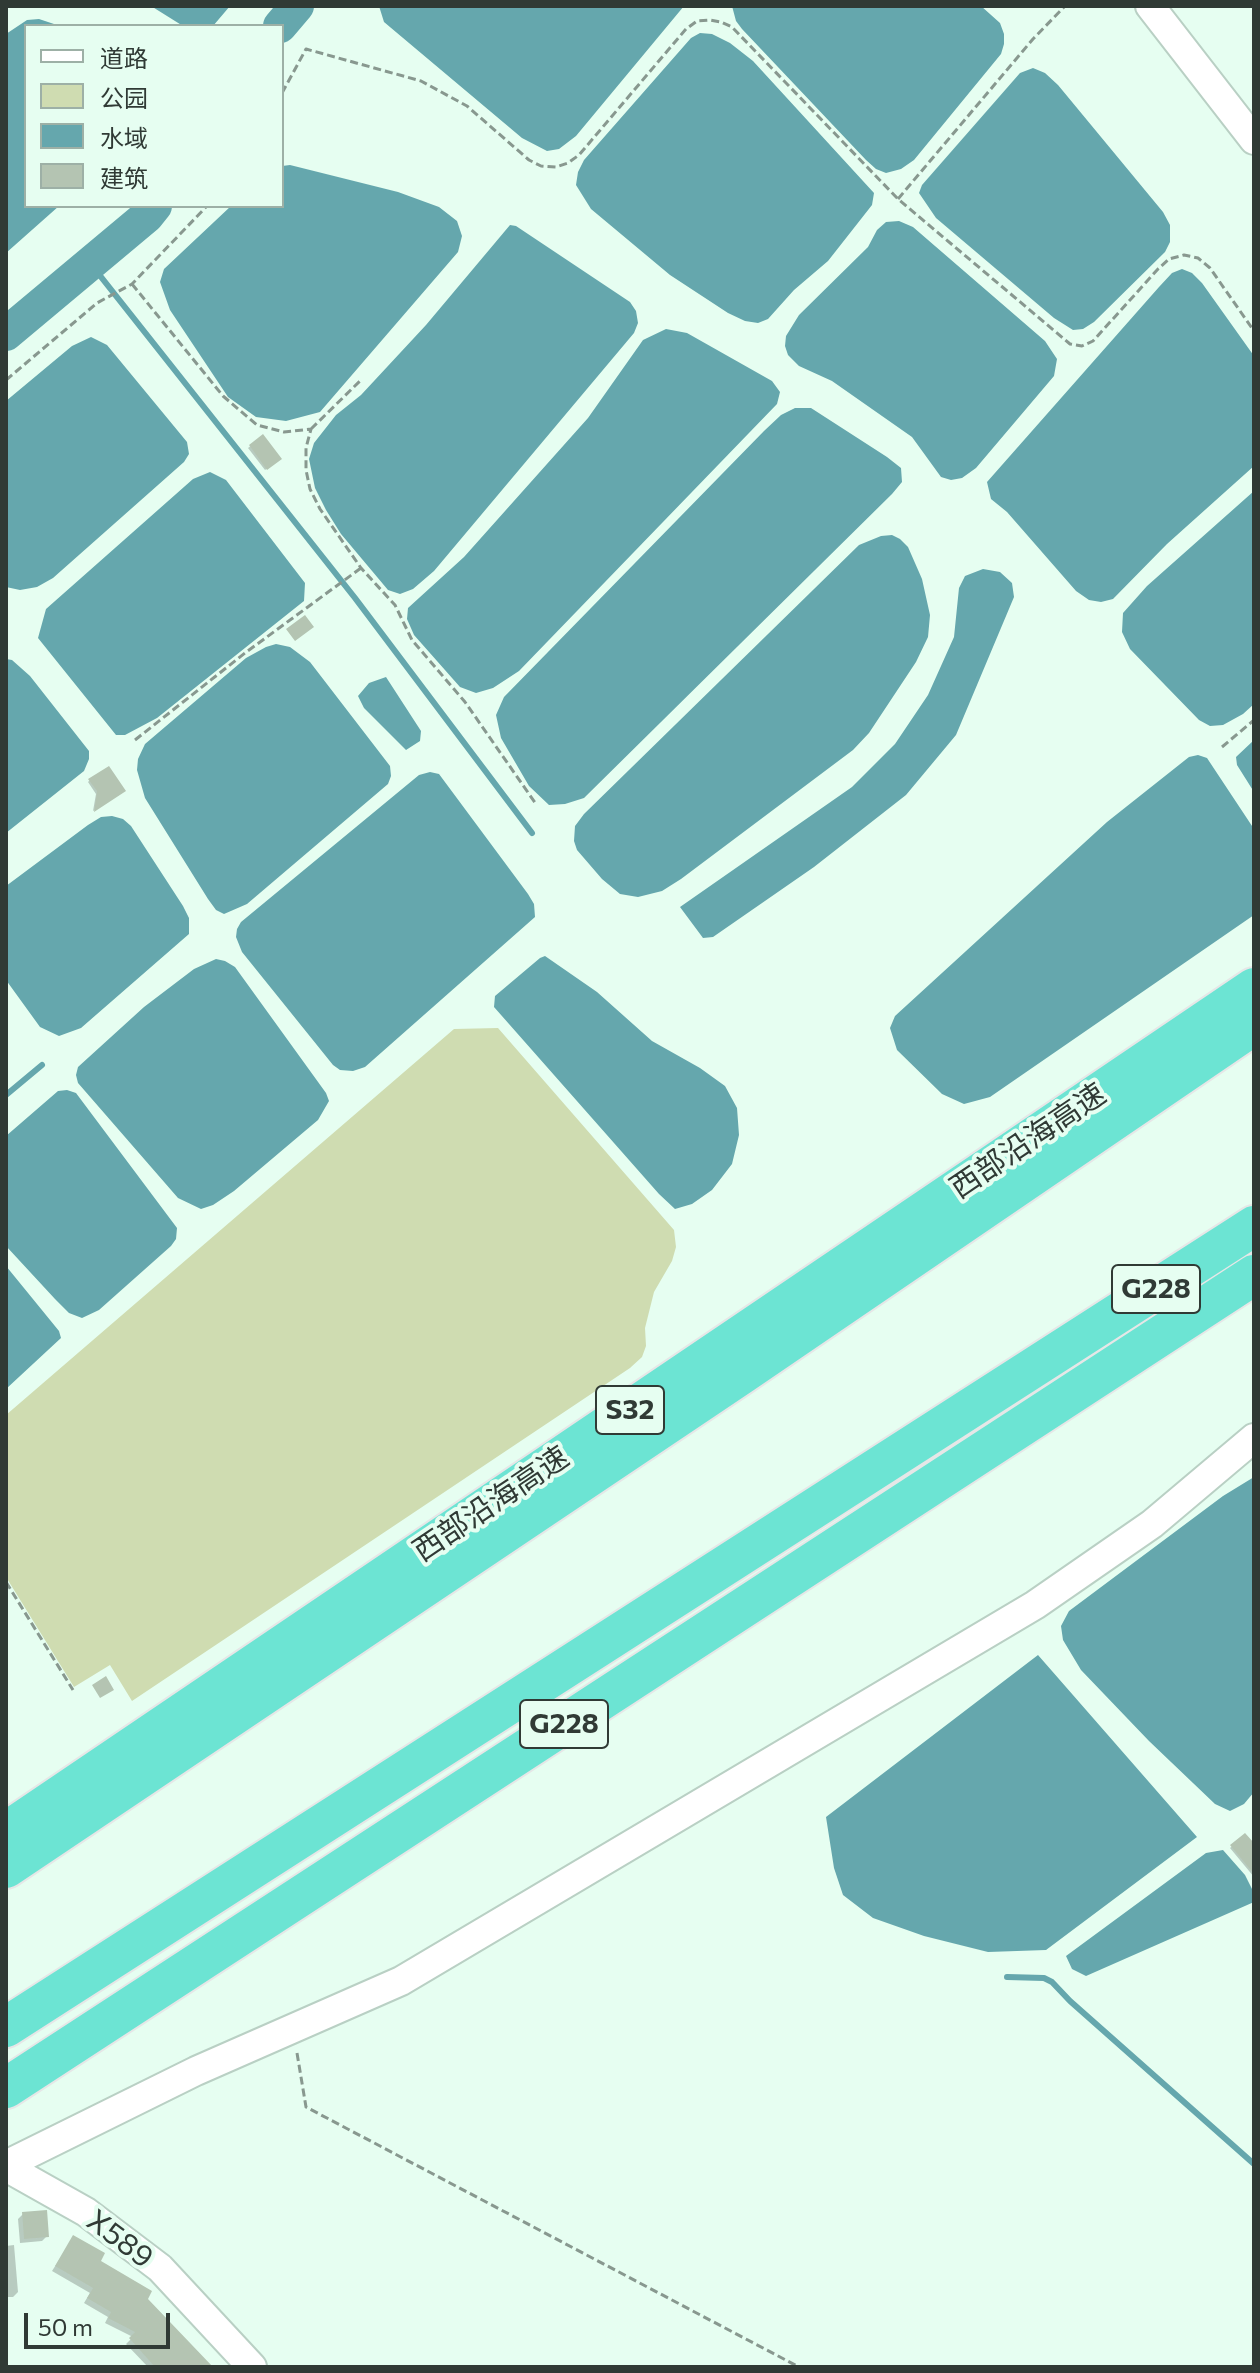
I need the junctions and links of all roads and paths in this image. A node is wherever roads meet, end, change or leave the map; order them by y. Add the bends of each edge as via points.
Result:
1 (1065, 6) edge
2 (1150, 6) edge
3 (284, 89) edge
4 (1254, 140) edge
5 (898, 199) junction
6 (205, 208) edge
7 (132, 284) junction
8 (1254, 331) edge
9 (362, 379) dead end
10 (6, 380) edge
11 (311, 429) junction
12 (361, 568) junction
13 (1254, 720) edge
14 (135, 740) dead end
15 (1222, 747) dead end
16 (536, 804) dead end
17 (1254, 987) edge
18 (1254, 1025) edge
19 (1254, 1226) edge
20 (1254, 1275) edge
21 (1254, 1438) edge
22 (6, 1582) edge
23 (73, 1690) dead end
24 (6, 1830) edge
25 (6, 1868) edge
26 (13, 2022) edge
27 (293, 2028) junction
28 (6, 2088) edge
29 (6, 2166) edge
30 (252, 2367) edge
31 (799, 2367) edge

1 - 5 path
2 - 4 street
3 - 5 path via 306,49 407,77 467,106 529,160 556,167 579,155 686,29 710,20 732,27
5 - 8 path via 1070,344 1093,341 1158,269 1184,255 1210,268
6 - 7 path
7 - 10 path via 97,303
7 - 11 path via 223,396 257,425 284,432
9 - 11 path
11 - 12 path via 306,448 310,489
12 - 14 path
12 - 16 path via 395,605 412,640 472,710
13 - 15 path
17 - 24 highway, 西部沿海高速 / S32
18 - 25 highway, 西部沿海高速 / S32
19 - 26 highway, G228
20 - 28 highway, G228
21 - 27 street via 1152,1524 1035,1605 401,1981
22 - 23 path
27 - 29 street
27 - 31 path via 306,2107
29 - 30 street, X589 / X589 via 86,2212 160,2268

